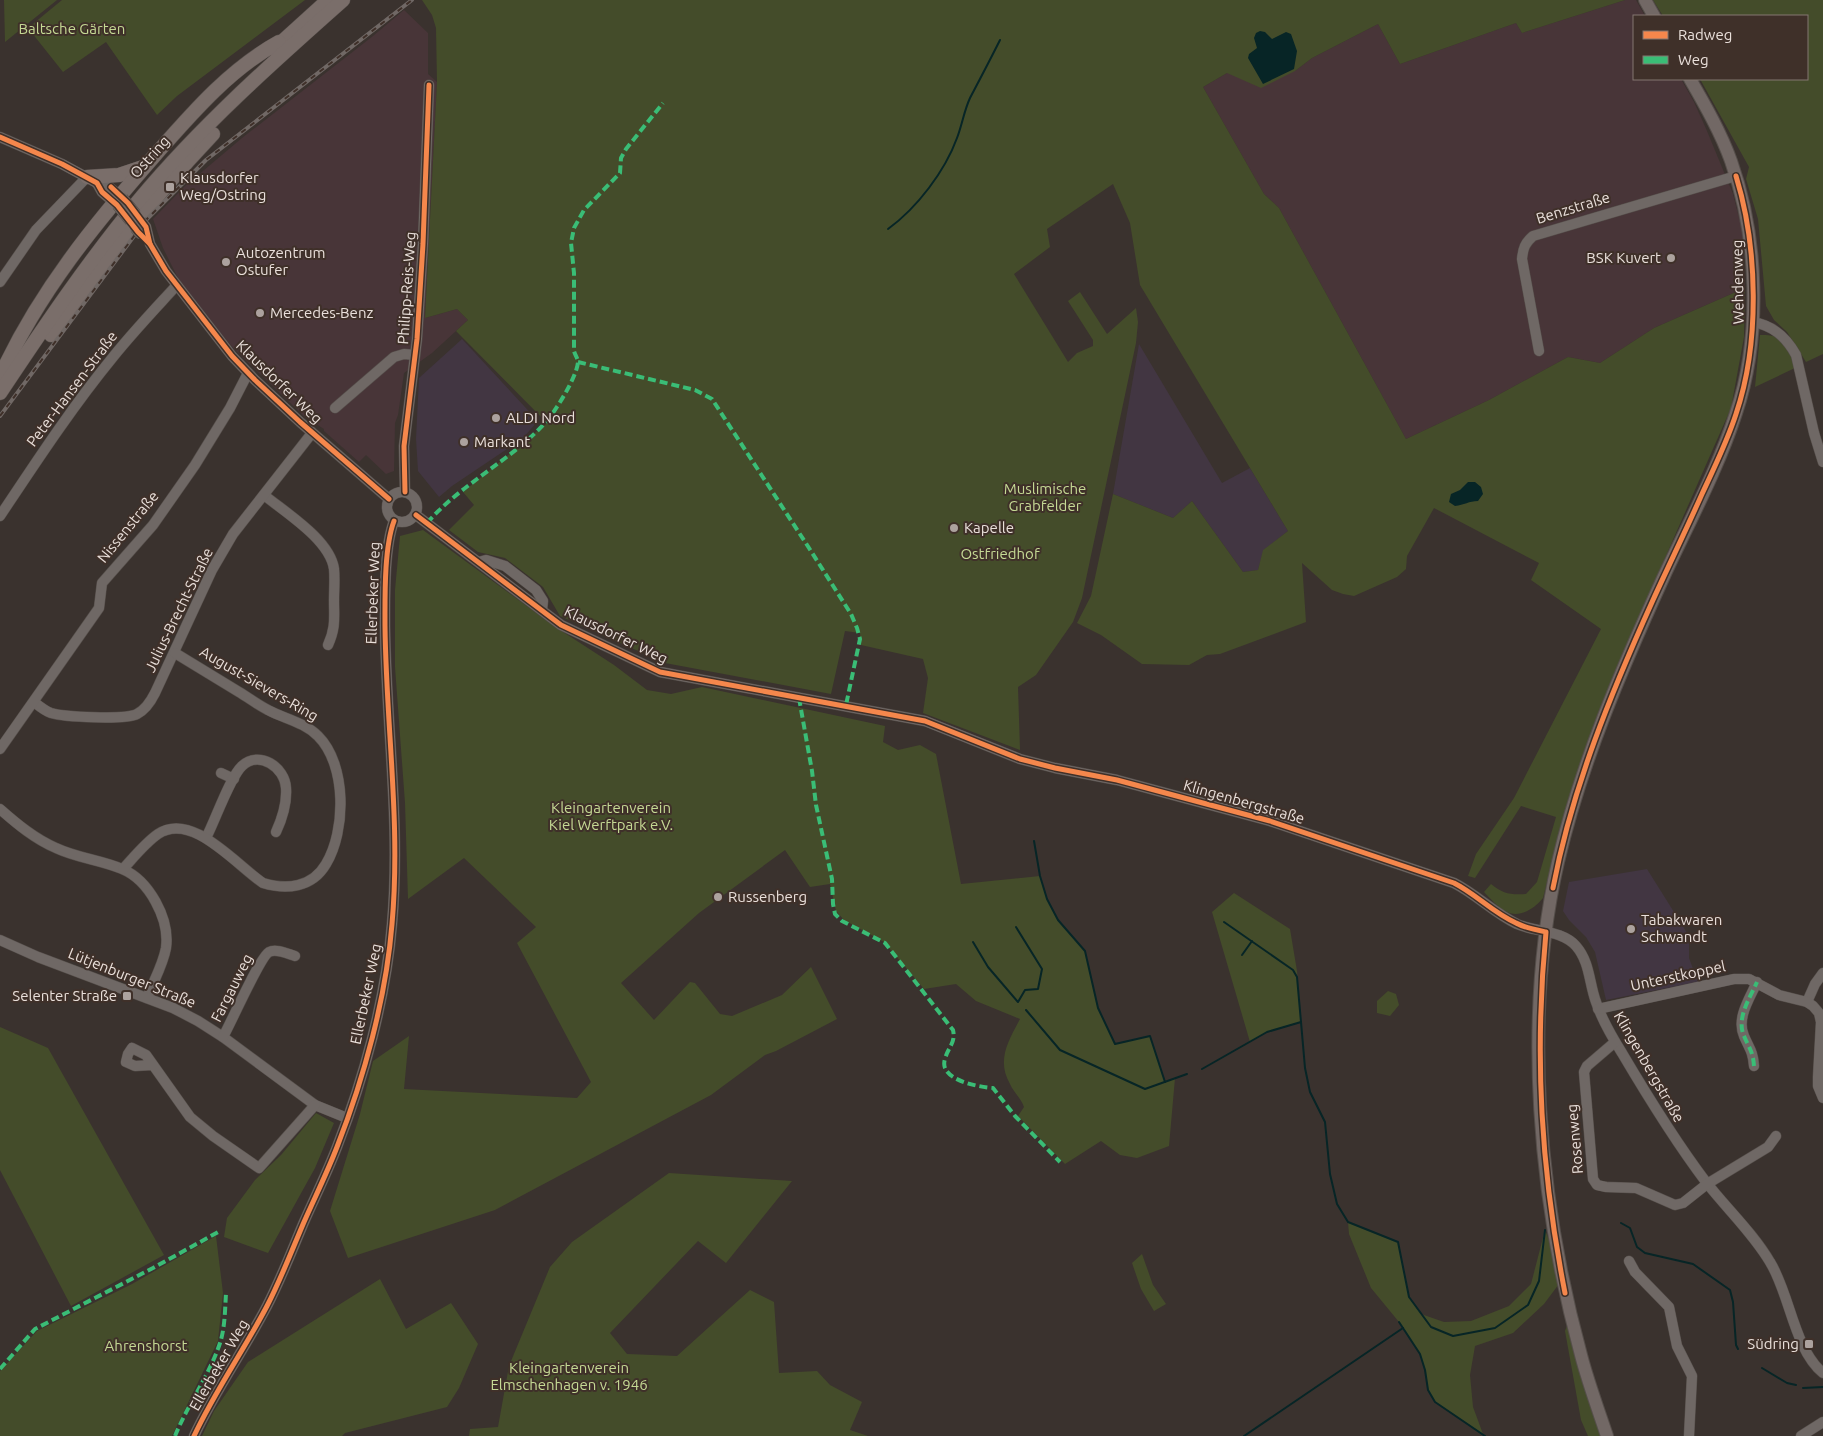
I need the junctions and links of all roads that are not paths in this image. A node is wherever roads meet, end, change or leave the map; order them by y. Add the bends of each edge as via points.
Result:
1 (328, 0) edge
2 (343, 0) edge
3 (1645, 0) edge
4 (1653, 15) edge
5 (285, 45) junction
6 (1691, 80) edge
7 (429, 85) dead end
8 (0, 137) edge
9 (146, 165) junction
10 (1736, 176) junction
11 (92, 180) junction
12 (118, 200) junction
13 (137, 223) junction
14 (0, 282) edge
15 (176, 286) junction
16 (1752, 322) junction
17 (1539, 351) dead end
18 (415, 356) junction
19 (248, 373) junction
20 (4, 376) edge
21 (0, 393) edge
22 (335, 408) dead end
23 (312, 433) junction
24 (1823, 462) edge
25 (406, 492) junction
26 (264, 495) junction
27 (389, 499) junction
28 (416, 515) junction
29 (0, 516) edge
30 (394, 521) junction
31 (328, 645) dead end
32 (175, 653) junction
33 (34, 702) junction
34 (925, 721) joint
35 (0, 749) edge
36 (221, 773) dead end
37 (234, 779) junction
38 (0, 809) edge
39 (276, 832) dead end
40 (206, 838) junction
41 (123, 869) junction
42 (1546, 932) junction
43 (0, 940) edge
44 (295, 956) dead end
45 (1823, 973) edge
46 (1757, 982) junction
47 (147, 998) junction
48 (1807, 1002) junction
49 (1598, 1009) junction
50 (223, 1037) junction
51 (1616, 1042) junction
52 (152, 1066) dead end
53 (1754, 1066) dead end
54 (1823, 1098) edge
55 (315, 1105) junction
56 (347, 1118) junction
57 (1776, 1136) dead end
58 (1707, 1184) junction
59 (1629, 1261) dead end
60 (1823, 1373) edge
61 (1823, 1422) edge
62 (194, 1436) edge
63 (1606, 1436) edge
64 (1689, 1436) edge
65 (1801, 1436) edge

1 - 5 highway, Ostring
2 - 5 highway, Ostring
3 - 4 main road
5 - 9 highway via 261,52 232,75
5 - 13 highway via 273,69 167,183
5 - 20 highway, Ostring via 140,199
6 - 10 main road, Wehdenweg via 1709,112
7 - 18 street, Philipp-Reis-Weg
8 - 11 street, Klausdorfer Weg
9 - 11 highway via 129,173
9 - 12 highway
10 - 16 main road, Wehdenweg via 1750,244 1754,296
10 - 17 street, Benzstraße via 1533,236 1526,242 1522,259
11 - 12 street, Klausdorfer Weg via 108,186
11 - 14 street via 36,230
12 - 13 street, Klausdorfer Weg, bridge
12 - 20 highway via 40,302 14,346
13 - 15 street, Klausdorfer Weg
13 - 20 highway via 30,361
15 - 19 street, Klausdorfer Weg
15 - 29 street, Peter-Hansen-Straße via 113,356 42,452
16 - 24 street via 1776,330 1790,344 1796,356
16 - 42 main road, Wehdenweg via 1743,389 1736,414 1652,603 1583,773 1557,865
18 - 22 street, Philipp-Reis-Weg via 404,354 394,358
18 - 25 street, Philipp-Reis-Weg via 404,446
19 - 23 street, Klausdorfer Weg
19 - 33 street, Nissenstraße via 195,465 153,525 102,583 99,608
20 - 21 highway, Ostring
23 - 26 street, Julius-Brecht-Straße
23 - 27 street, Klausdorfer Weg
25 - 27 street via 396,493
25 - 28 street via 416,500
26 - 31 street via 313,535 329,554 334,568 335,621
26 - 32 street, Julius-Brecht-Straße via 233,534 212,570
27 - 30 street via 388,511
28 - 30 street via 406,522
28 - 34 street, Klausdorfer Weg via 561,625 660,672
30 - 56 street, Ellerbeker Weg via 385,590 385,667 396,836 392,927 375,1021
32 - 33 street, Julius-Brecht-Straße via 151,701 133,716 57,714
32 - 40 street, August-Sievers-Ring via 267,710 309,728 327,747 339,778 340,821 335,848 323,870 307,882 286,887 262,883
33 - 35 street, Nissenstraße
34 - 42 street, Klingenbergstraße via 1020,759 1117,780 1270,821 1454,883 1515,923
36 - 37 street
37 - 39 street via 248,761 264,760 275,765 285,778 286,788 282,818
37 - 40 street
38 - 41 street via 54,848
40 - 41 street, August-Sievers-Ring via 186,828 168,829 136,854
41 - 47 street via 143,884 156,902 164,922 166,947
42 - 49 street, Klingenbergstraße via 1575,944 1582,953
42 - 63 main road, Wehdenweg via 1540,1012 1540,1090 1550,1205 1565,1292
43 - 47 street, Lütjenburger Straße
44 - 50 street, Fargauweg via 275,950 267,954
45 - 48 street
46 - 48 street, Unterstkoppel via 1779,995
46 - 49 street, Unterstkoppel via 1734,979
46 - 53 street via 1742,1022 1743,1034 1754,1055
47 - 50 street, Lütjenburger Straße via 198,1021
48 - 54 street via 1819,1013 1821,1022 1818,1086
49 - 51 street, Klingenbergstraße
50 - 55 street, Lütjenburger Straße
51 - 58 street, Klingenbergstraße via 1673,1138
51 - 58 street, Rosenweg via 1592,1060 1584,1072 1594,1182 1601,1186 1643,1190 1676,1205
52 - 55 street via 190,1117 259,1168
55 - 56 street, Lütjenburger Straße
56 - 62 street, Ellerbeker Weg via 268,1303
57 - 58 street via 1768,1147
58 - 60 street, Klingenbergstraße via 1770,1262 1807,1353
59 - 64 street via 1635,1272 1669,1307 1677,1346 1692,1376
61 - 65 street

